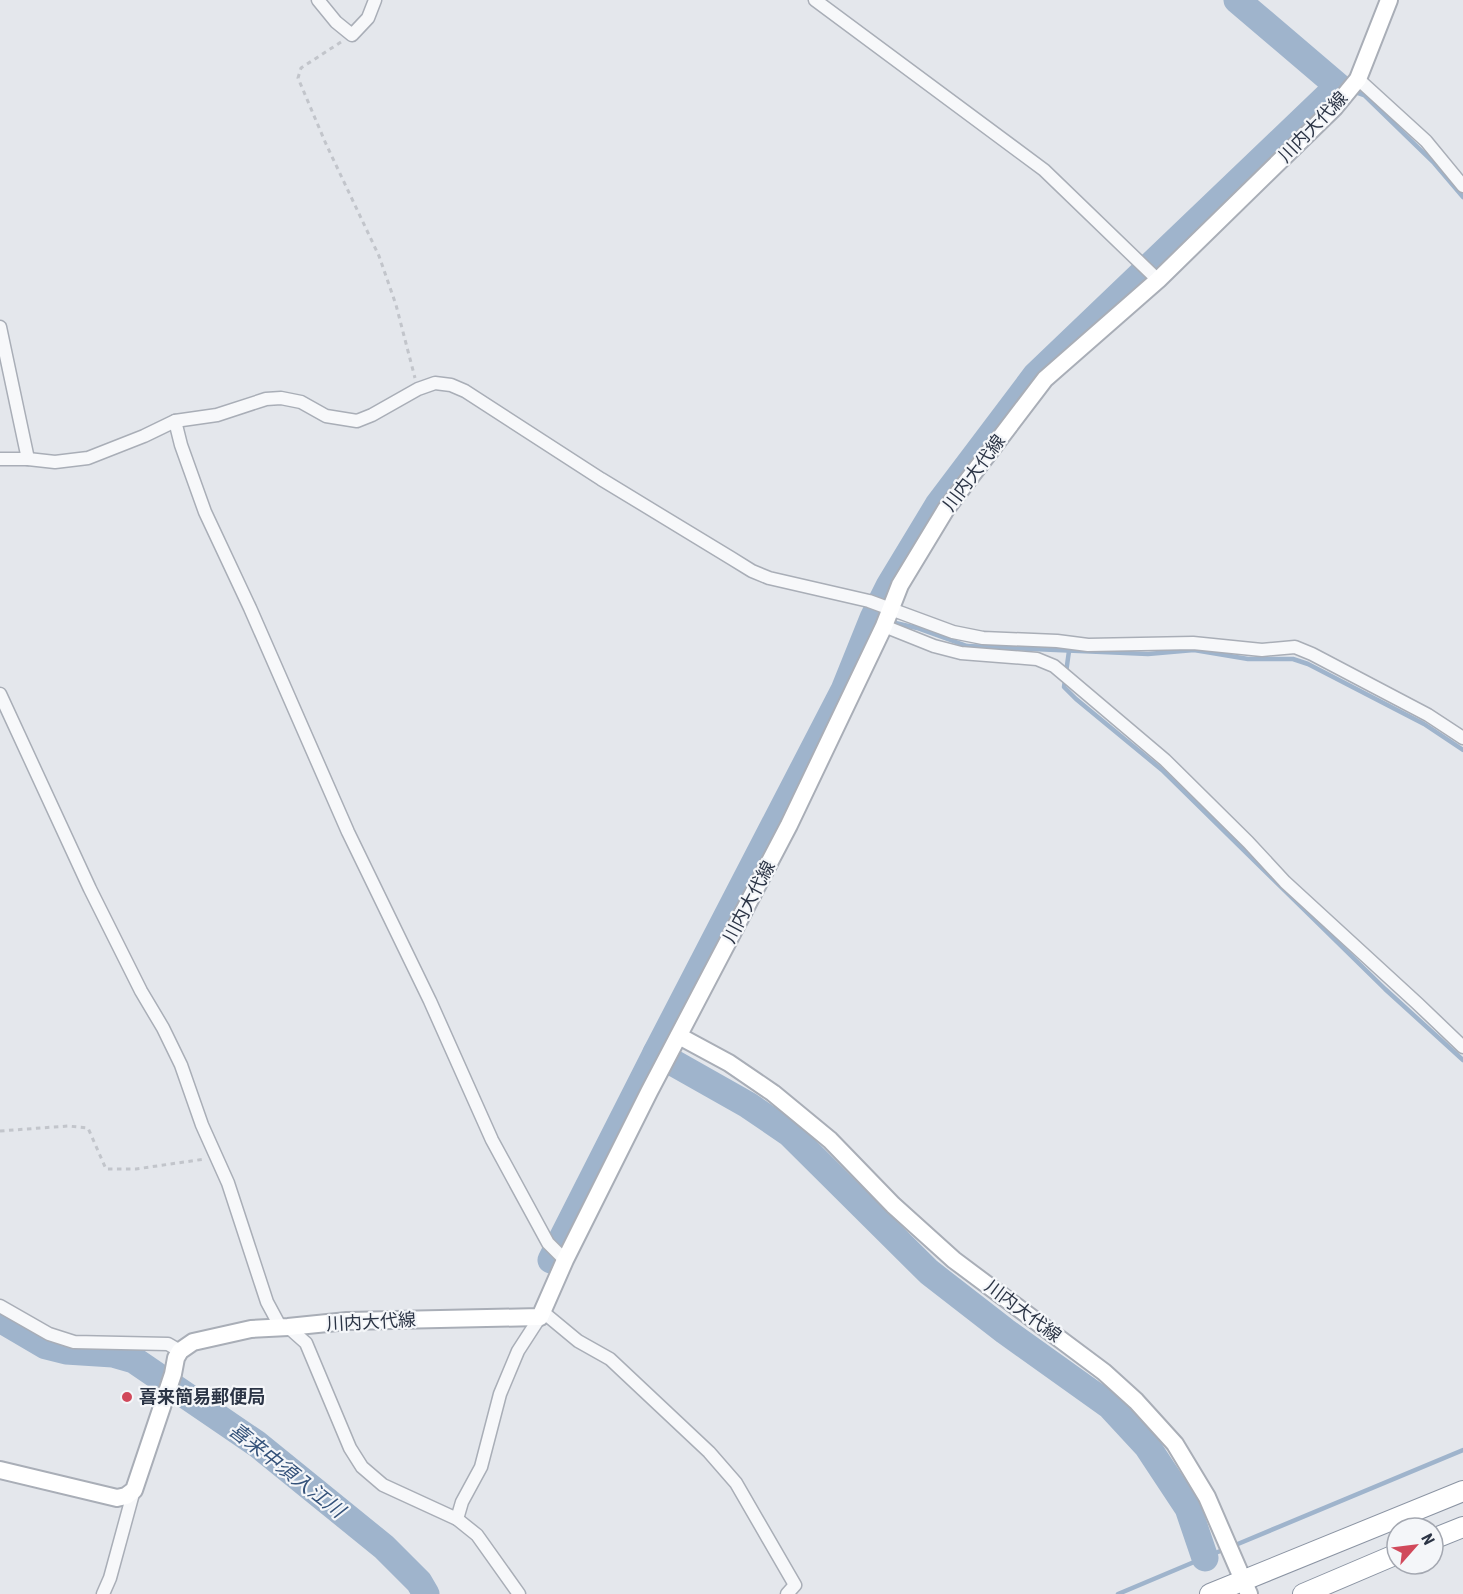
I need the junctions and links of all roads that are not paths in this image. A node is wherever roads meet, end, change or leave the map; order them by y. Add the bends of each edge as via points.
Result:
1 (318, 0) edge
2 (375, 0) edge
3 (815, 0) edge
4 (1389, 0) edge
5 (1358, 79) junction
6 (1463, 186) edge
7 (1158, 280) junction
8 (0, 327) edge
9 (176, 426) junction
10 (0, 459) edge
11 (28, 459) junction
12 (887, 616) junction
13 (0, 694) edge
14 (1463, 738) edge
15 (679, 1036) junction
16 (1463, 1047) edge
17 (563, 1259) junction
18 (0, 1306) edge
19 (542, 1314) junction
20 (284, 1328) junction
21 (180, 1351) junction
22 (0, 1470) edge
23 (134, 1491) junction
24 (1463, 1491) edge
25 (457, 1519) junction
26 (1463, 1527) edge
27 (1445, 1534) edge
28 (1385, 1559) edge
29 (1243, 1579) edge
30 (103, 1594) edge
31 (519, 1594) edge
32 (787, 1594) edge
33 (1210, 1594) edge
34 (1303, 1594) edge

1 - 2 street via 352,35 368,18
3 - 7 street via 1044,170
4 - 5 main road, 川内大代線
5 - 6 street via 1426,141
5 - 7 main road, 川内大代線 via 1335,107
7 - 12 main road, 川内大代線 via 1045,379 946,509 900,585
8 - 11 street
9 - 11 street via 88,458 55,462
9 - 12 street via 281,398 301,402 326,416 357,421 418,388 435,383 451,385 752,570 769,578 870,601
9 - 17 street via 206,512 348,832 492,1140 548,1243
10 - 11 street
12 - 14 street via 914,616 983,639 1088,645 1193,643 1262,650 1294,647 1428,715
12 - 15 main road, 川内大代線 via 789,825
12 - 16 street via 934,646 961,653 1037,660 1054,666 1165,760 1285,882
13 - 20 street via 90,889 181,1065 228,1183 267,1302
15 - 17 main road, 川内大代線
15 - 29 main road, 川内大代線 via 773,1093 830,1140 954,1260 1104,1372 1136,1401 1175,1444 1207,1497
17 - 19 main road, 川内大代線
18 - 21 street via 49,1334 74,1342 168,1344
19 - 20 main road, 川内大代線 via 347,1321
19 - 25 street via 518,1351 500,1394 481,1467
19 - 32 street via 610,1359 709,1452 736,1483 795,1585
20 - 21 main road, 川内大代線 via 251,1329 193,1342
20 - 25 street via 306,1343 350,1448 362,1467 383,1485
21 - 23 main road
22 - 23 main road via 117,1498
23 - 30 street
24 - 29 highway
25 - 31 street via 477,1535
26 - 27 highway
28 - 34 highway
29 - 33 highway

